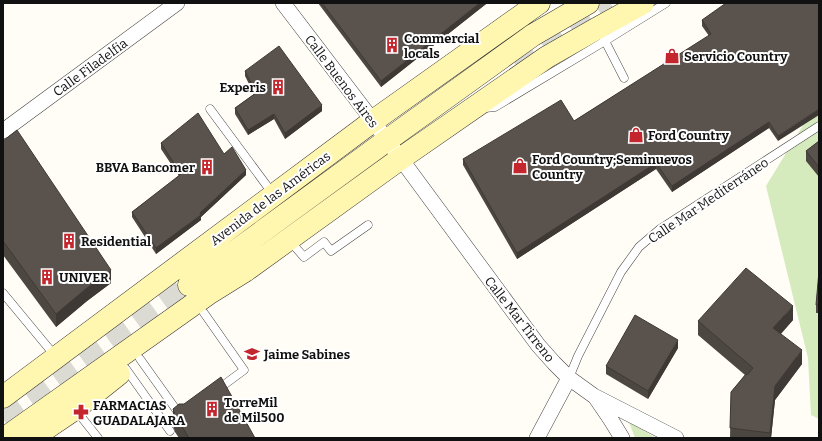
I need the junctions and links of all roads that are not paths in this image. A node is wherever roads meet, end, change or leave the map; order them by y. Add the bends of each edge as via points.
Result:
1 (177, 3) edge
2 (283, 3) edge
3 (643, 3) edge
4 (666, 3) edge
5 (586, 4) edge
6 (525, 7) edge
7 (533, 35) junction
8 (601, 35) junction
9 (547, 58) junction
10 (624, 78) dead end
11 (210, 109) dead end
12 (472, 110) junction
13 (373, 121) junction
14 (819, 126) edge
15 (3, 131) edge
16 (386, 141) junction
17 (400, 159) junction
18 (274, 195) junction
19 (368, 225) dead end
20 (289, 240) junction
21 (245, 271) junction
22 (189, 285) tunnel mouth
23 (3, 293) edge
24 (204, 313) junction
25 (56, 357) junction
26 (133, 364) junction
27 (569, 378) junction
28 (213, 393) edge
29 (594, 396) junction
30 (3, 397) edge
31 (75, 409) junction
32 (188, 412) edge
33 (170, 431) dead end
34 (5, 438) edge
35 (32, 438) edge
36 (98, 438) edge
37 (537, 438) edge
38 (622, 438) edge
39 (676, 438) edge

1 - 15 street, Calle Filadelfia
2 - 13 street, Calle Buenos Aires
3 - 8 main road
4 - 8 lane
5 - 7 main road, Avenida de las Américas
5 - 8 main road
6 - 7 main road
6 - 13 main road, Avenida de las Américas
7 - 9 main road
7 - 16 main road, Avenida de las Américas
8 - 9 main road
8 - 10 lane
8 - 12 lane via 495,106
9 - 12 main road
11 - 18 lane
12 - 17 main road
13 - 16 street, Calle Buenos Aires
13 - 18 main road, Avenida de las Américas
14 - 27 lane, Calle Mar Mediterráneo via 660,229 639,248 621,272
16 - 17 street, Calle Buenos Aires
16 - 22 main road, Avenida de las Américas
17 - 20 main road
17 - 27 street, Calle Mar Tirreno via 538,345
18 - 25 main road, Avenida de las Américas
19 - 20 lane via 331,251 324,242 304,257
20 - 21 main road
21 - 24 main road via 215,305
21 - 34 main road via 208,294
23 - 25 lane
24 - 26 main road
24 - 28 lane via 244,370
25 - 30 main road, Avenida de las Américas
26 - 31 main road
26 - 32 lane via 181,416
26 - 33 lane
27 - 29 street, Calle Mar Tirreno
27 - 37 street, Calle Mar Mediterráneo
29 - 38 street
29 - 39 street, Calle Mar Tirreno
31 - 35 main road
31 - 36 lane

